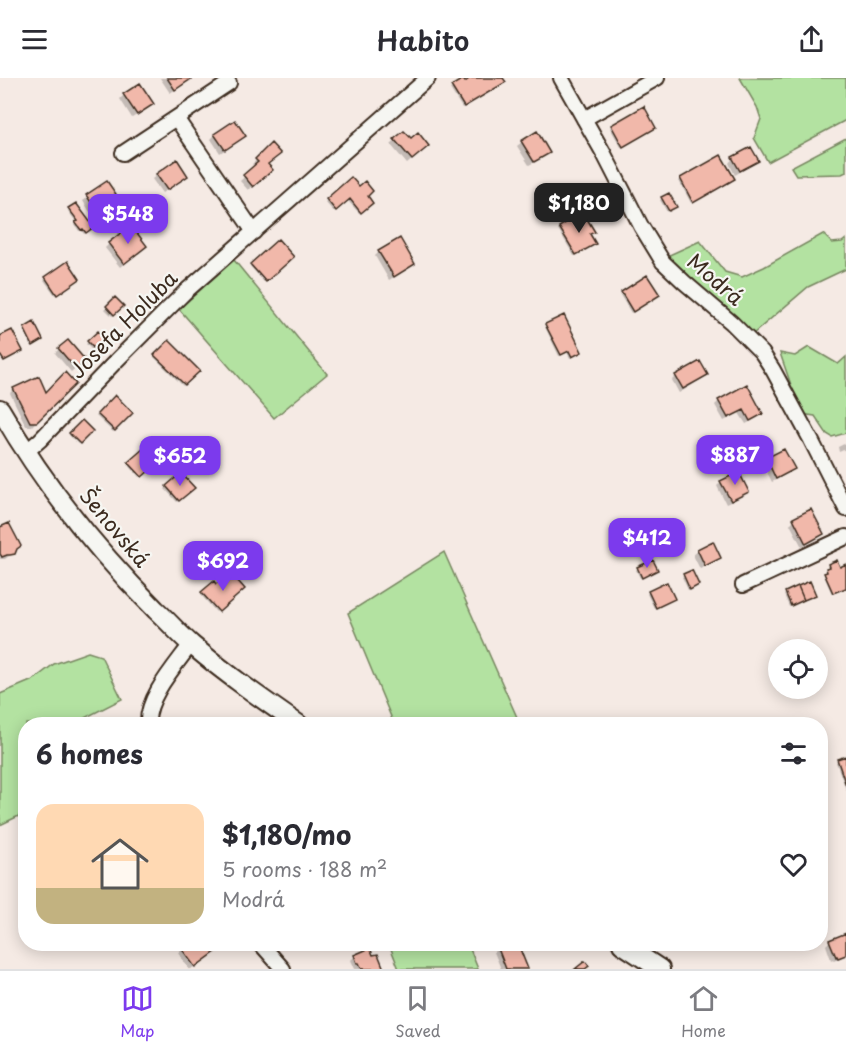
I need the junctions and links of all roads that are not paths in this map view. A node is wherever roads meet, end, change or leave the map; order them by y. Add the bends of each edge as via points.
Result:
1 (428, 78) edge
2 (561, 78) edge
3 (657, 78) edge
4 (229, 83) dead end
5 (176, 118) junction
6 (584, 119) junction
7 (123, 153) dead end
8 (254, 232) junction
9 (0, 409) edge
10 (26, 452) junction
11 (846, 509) edge
12 (846, 537) edge
13 (743, 585) dead end
14 (191, 644) junction
15 (148, 717) edge
16 (287, 717) edge
17 (267, 951) edge
18 (633, 951) edge
19 (283, 969) edge
20 (660, 969) edge

1 - 8 street, Josefa Holuba
2 - 6 street, Modrá
3 - 6 street
4 - 5 street
5 - 7 street
5 - 8 street
6 - 11 street, Modrá via 663,262 762,353
8 - 10 street, Josefa Holuba via 185,292
9 - 10 main road, Šenovská
10 - 14 main road, Šenovská via 95,543
12 - 13 street
14 - 15 street via 152,701
14 - 16 main road, Šenovská
17 - 19 street
18 - 20 main road

